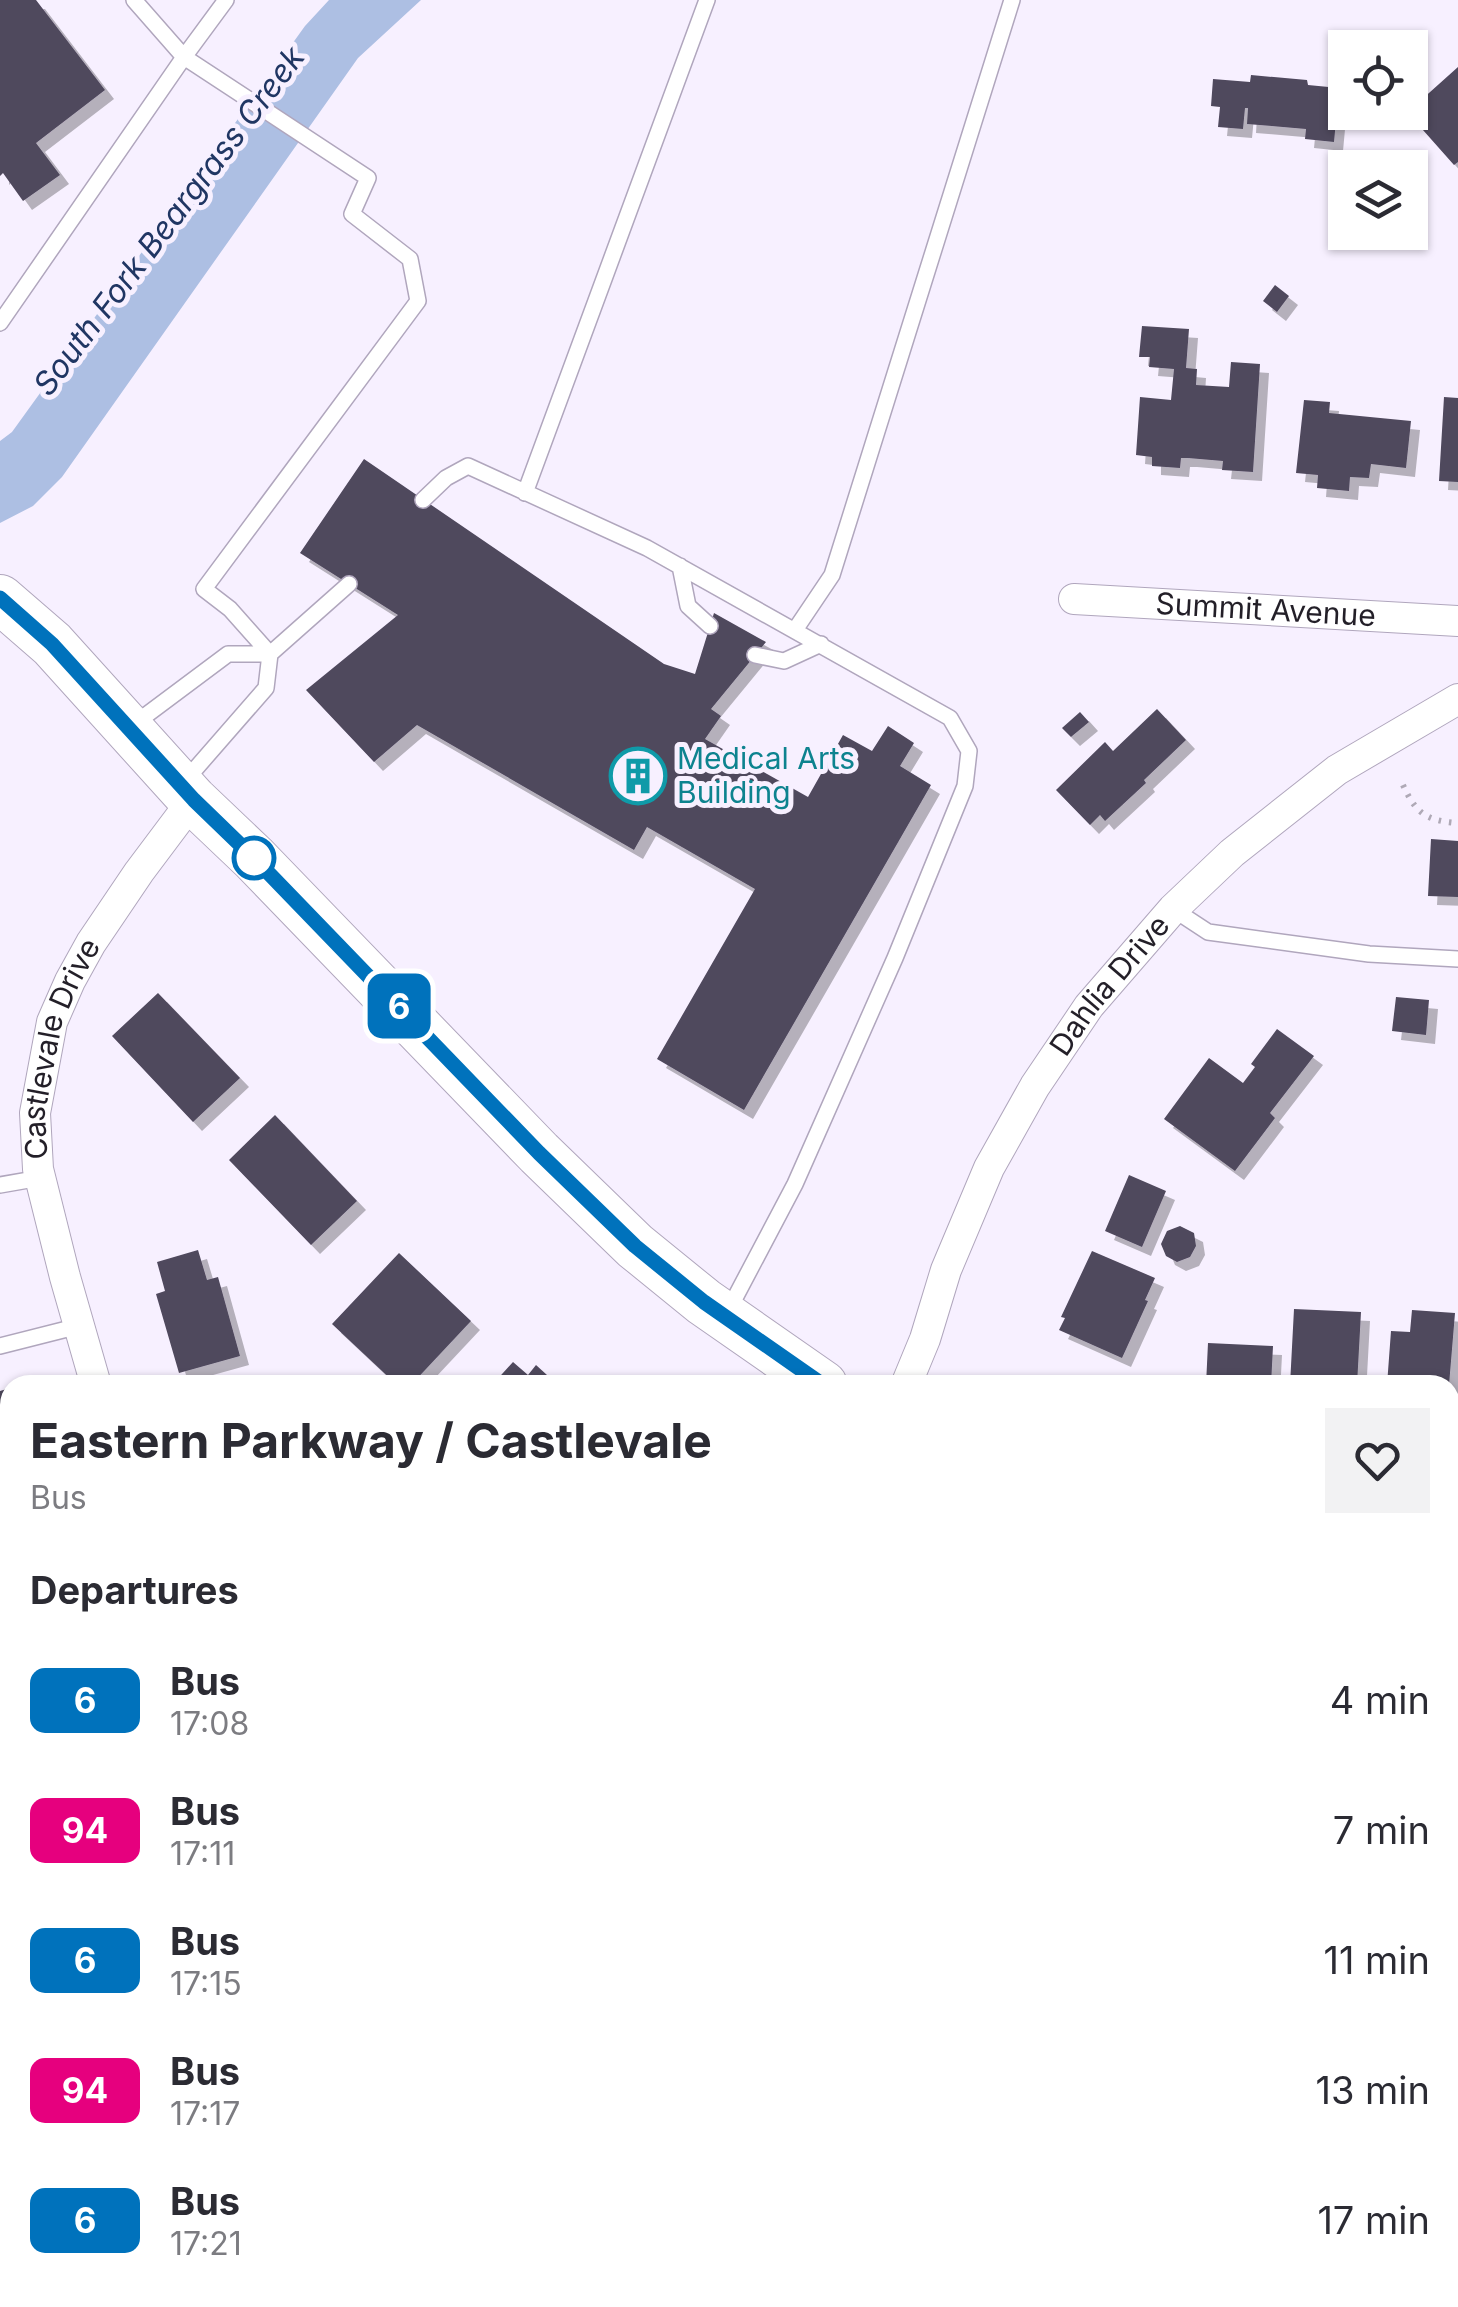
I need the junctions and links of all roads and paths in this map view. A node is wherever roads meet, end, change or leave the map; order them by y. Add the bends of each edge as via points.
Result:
1 (134, 0) edge
2 (226, 0) edge
3 (706, 0) edge
4 (1012, 0) edge
5 (184, 57) junction
6 (0, 323) edge
7 (525, 493) junction
8 (422, 500) dead end
9 (680, 566) junction
10 (350, 584) dead end
11 (0, 598) edge
12 (1074, 598) dead end
13 (1458, 621) edge
14 (710, 626) dead end
15 (795, 630) junction
16 (821, 644) junction
17 (270, 654) junction
18 (755, 655) dead end
19 (1458, 699) edge
20 (130, 728) junction
21 (1403, 785) dead end
22 (188, 793) junction
23 (1456, 823) edge
24 (1173, 909) junction
25 (1458, 958) edge
26 (40, 1178) junction
27 (0, 1185) edge
28 (725, 1317) junction
29 (79, 1326) junction
30 (0, 1346) edge
31 (93, 1375) edge
32 (809, 1375) edge
33 (910, 1375) edge

1 - 5 lane
2 - 5 lane
3 - 7 lane
4 - 15 lane via 832,575
5 - 6 lane
5 - 17 lane via 368,178 352,214 410,260 418,301 204,589
7 - 8 lane via 468,466
7 - 9 lane
9 - 14 lane via 688,606
9 - 15 lane
10 - 17 lane
11 - 20 main road
12 - 13 street, Summit Avenue
15 - 16 lane
16 - 18 lane via 784,661
16 - 28 lane via 950,718 969,751 965,786 794,1184
17 - 20 lane via 228,654
17 - 22 lane via 266,688
19 - 24 street, Dahlia Drive via 1337,770
20 - 22 main road
21 - 23 path via 1428,818
22 - 26 street, Castlevale Drive via 91,943 52,1022 35,1113
22 - 28 main road via 539,1153 635,1246
24 - 25 lane via 1208,932 1369,954
24 - 33 street, Dahlia Drive via 1089,1006 1035,1086 989,1168
26 - 27 lane
26 - 29 street, Castlevale Drive
28 - 32 main road
29 - 30 lane
29 - 31 street, Castlevale Drive

